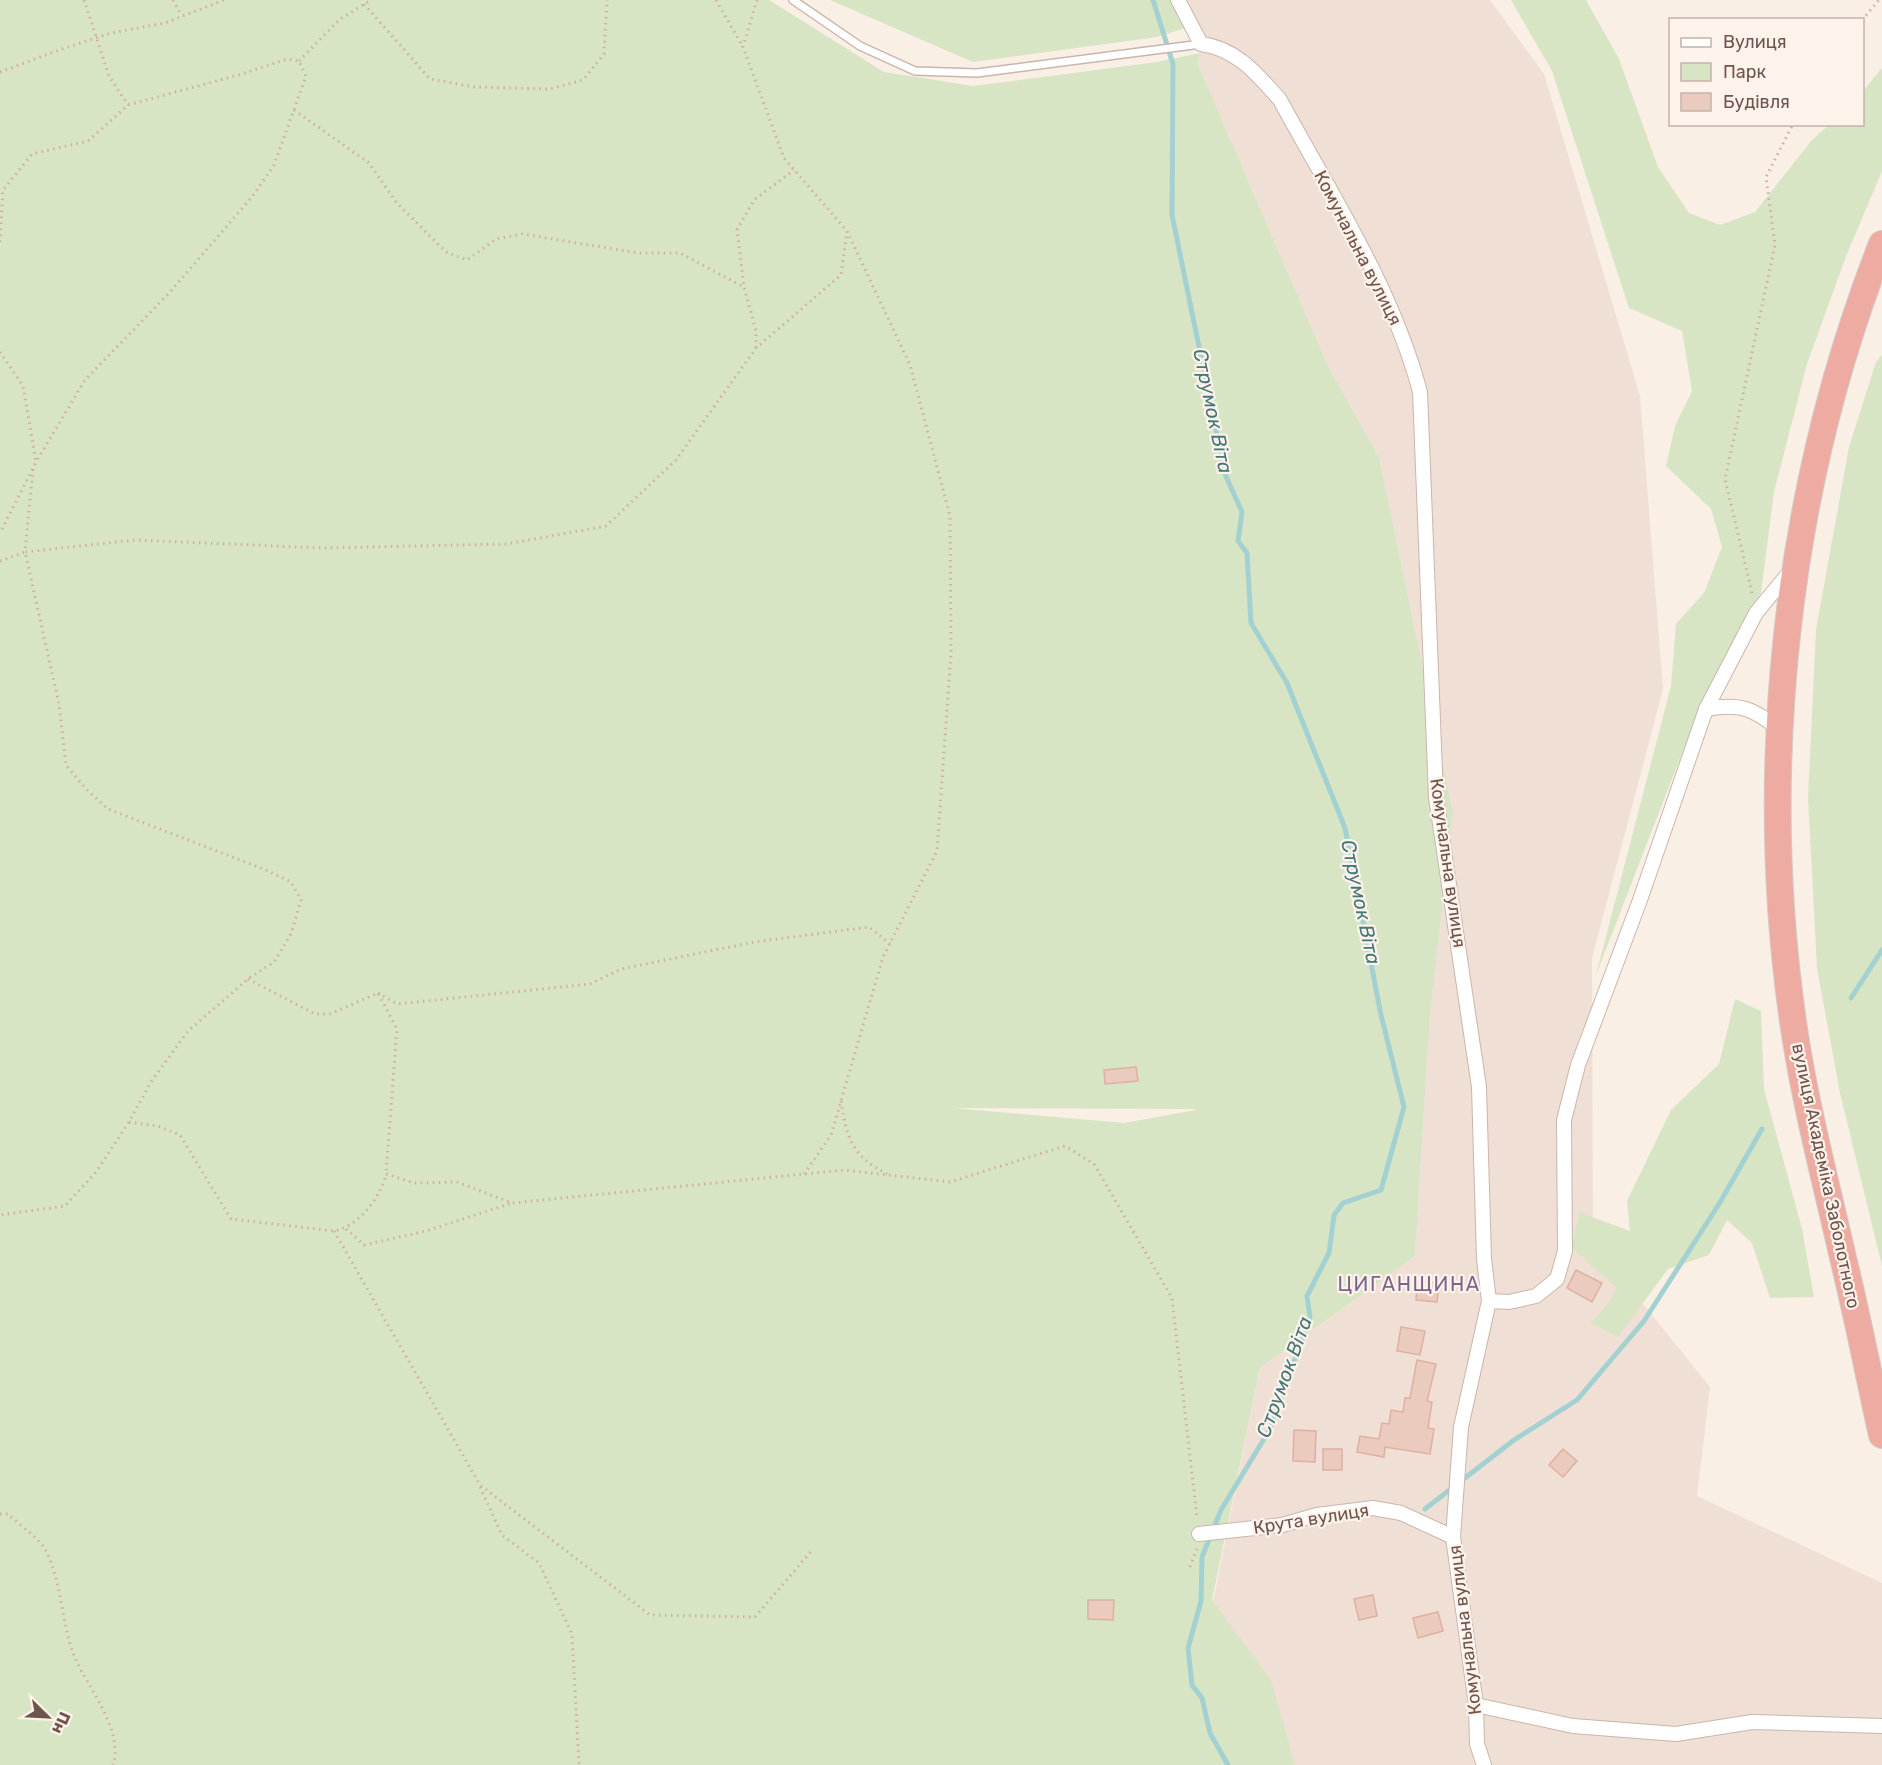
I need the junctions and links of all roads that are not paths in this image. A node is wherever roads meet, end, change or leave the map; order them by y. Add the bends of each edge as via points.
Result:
1 (793, 0) edge
2 (1178, 0) edge
3 (1201, 44) junction
4 (1882, 244) edge
5 (1795, 566) junction
6 (1706, 709) junction
7 (1780, 730) junction
8 (1489, 1302) junction
9 (1882, 1435) edge
10 (1199, 1534) road end
11 (1454, 1537) junction
12 (1476, 1706) junction
13 (1882, 1726) edge
14 (1484, 1765) edge

1 - 3 lane via 860,46 915,71 977,73
2 - 3 street
3 - 8 street, Комунальна вулиця via 1219,46 1232,54 1280,100 1389,302 1410,353 1420,392 1436,797 1479,1087
4 - 5 highway, вулиця Академіка Заболотного via 1836,376
5 - 6 street via 1756,613
5 - 7 highway, вулиця Академіка Заболотного
6 - 7 street via 1742,707 1761,714
6 - 8 street via 1578,1065 1564,1120 1565,1251 1557,1279 1536,1296
7 - 9 highway, вулиця Академіка Заболотного via 1783,937 1795,1034 1808,1109
8 - 11 street, Комунальна вулиця via 1461,1427
10 - 11 street, Крута вулиця via 1282,1525 1326,1513 1372,1508 1401,1513
11 - 12 street, Комунальна вулиця
12 - 13 street via 1573,1726 1676,1734 1752,1722
12 - 14 street, Комунальна вулиця via 1477,1744

